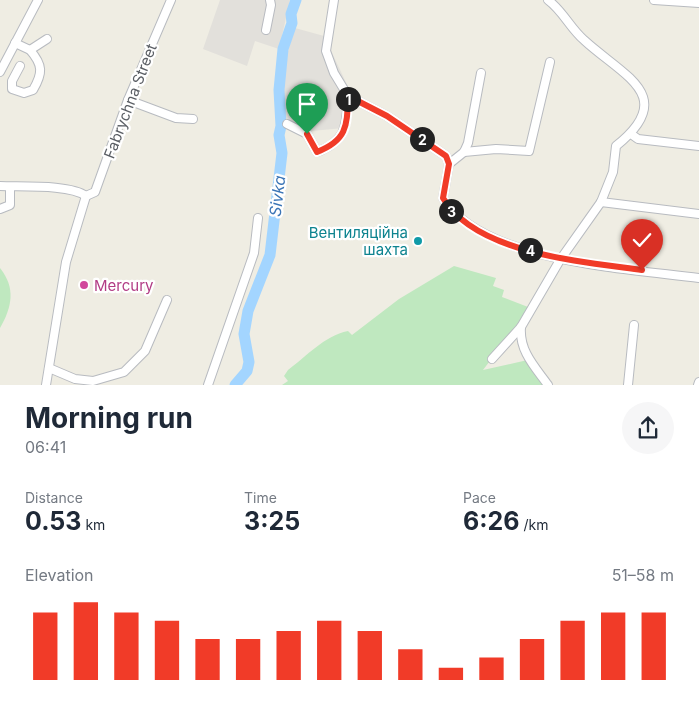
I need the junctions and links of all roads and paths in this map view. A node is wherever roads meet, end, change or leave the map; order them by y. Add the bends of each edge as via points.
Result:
1 (38, 0) edge
2 (171, 0) edge
3 (270, 0) edge
4 (334, 0) edge
5 (548, 0) edge
6 (654, 0) edge
7 (699, 3) edge
8 (266, 30) dead end
9 (47, 39) dead end
10 (15, 43) junction
11 (38, 45) junction
12 (30, 50) junction
13 (38, 60) junction
14 (550, 62) dead end
15 (20, 66) dead end
16 (0, 72) edge
17 (481, 73) dead end
18 (348, 96) junction
19 (128, 100) junction
20 (193, 119) dead end
21 (287, 124) dead end
22 (631, 134) junction
23 (699, 146) edge
24 (464, 152) junction
25 (449, 164) junction
26 (0, 186) edge
27 (10, 187) junction
28 (86, 196) junction
29 (601, 202) junction
30 (0, 209) edge
31 (699, 214) edge
32 (258, 218) dead end
33 (560, 260) junction
34 (699, 278) edge
35 (167, 300) dead end
36 (634, 325) dead end
37 (521, 327) junction
38 (492, 359) dead end
39 (49, 368) junction
40 (46, 385) edge
41 (208, 385) edge
42 (548, 385) edge
43 (628, 385) edge

1 - 10 street
2 - 19 street, Fabrychna Street
3 - 8 street via 272,5
4 - 18 street via 326,51
5 - 22 street via 562,13 571,28 627,75 643,95 646,103 644,113
6 - 7 street
9 - 11 street
10 - 12 street
10 - 16 street
11 - 12 street
11 - 13 street
12 - 13 street
13 - 15 street via 40,78 33,90 24,93 12,89 12,81
14 - 24 street via 529,151 496,149
17 - 24 street
18 - 21 street via 346,129 330,147 317,152 307,134
18 - 25 street via 416,135 446,156
19 - 20 street via 176,118
19 - 28 street, Fabrychna Street via 95,192
22 - 23 street via 638,139
22 - 29 street via 616,146 613,172
24 - 25 street
25 - 33 street via 443,198 450,211 466,224 494,238
26 - 27 street
27 - 28 street via 65,189
27 - 30 street via 10,205
28 - 39 street via 66,262
29 - 31 street
29 - 33 street
32 - 41 street via 254,253
33 - 34 street
33 - 37 street
35 - 39 street via 145,351 124,372 93,381 75,379
36 - 43 street
37 - 38 street
37 - 42 street via 524,351
39 - 40 street

